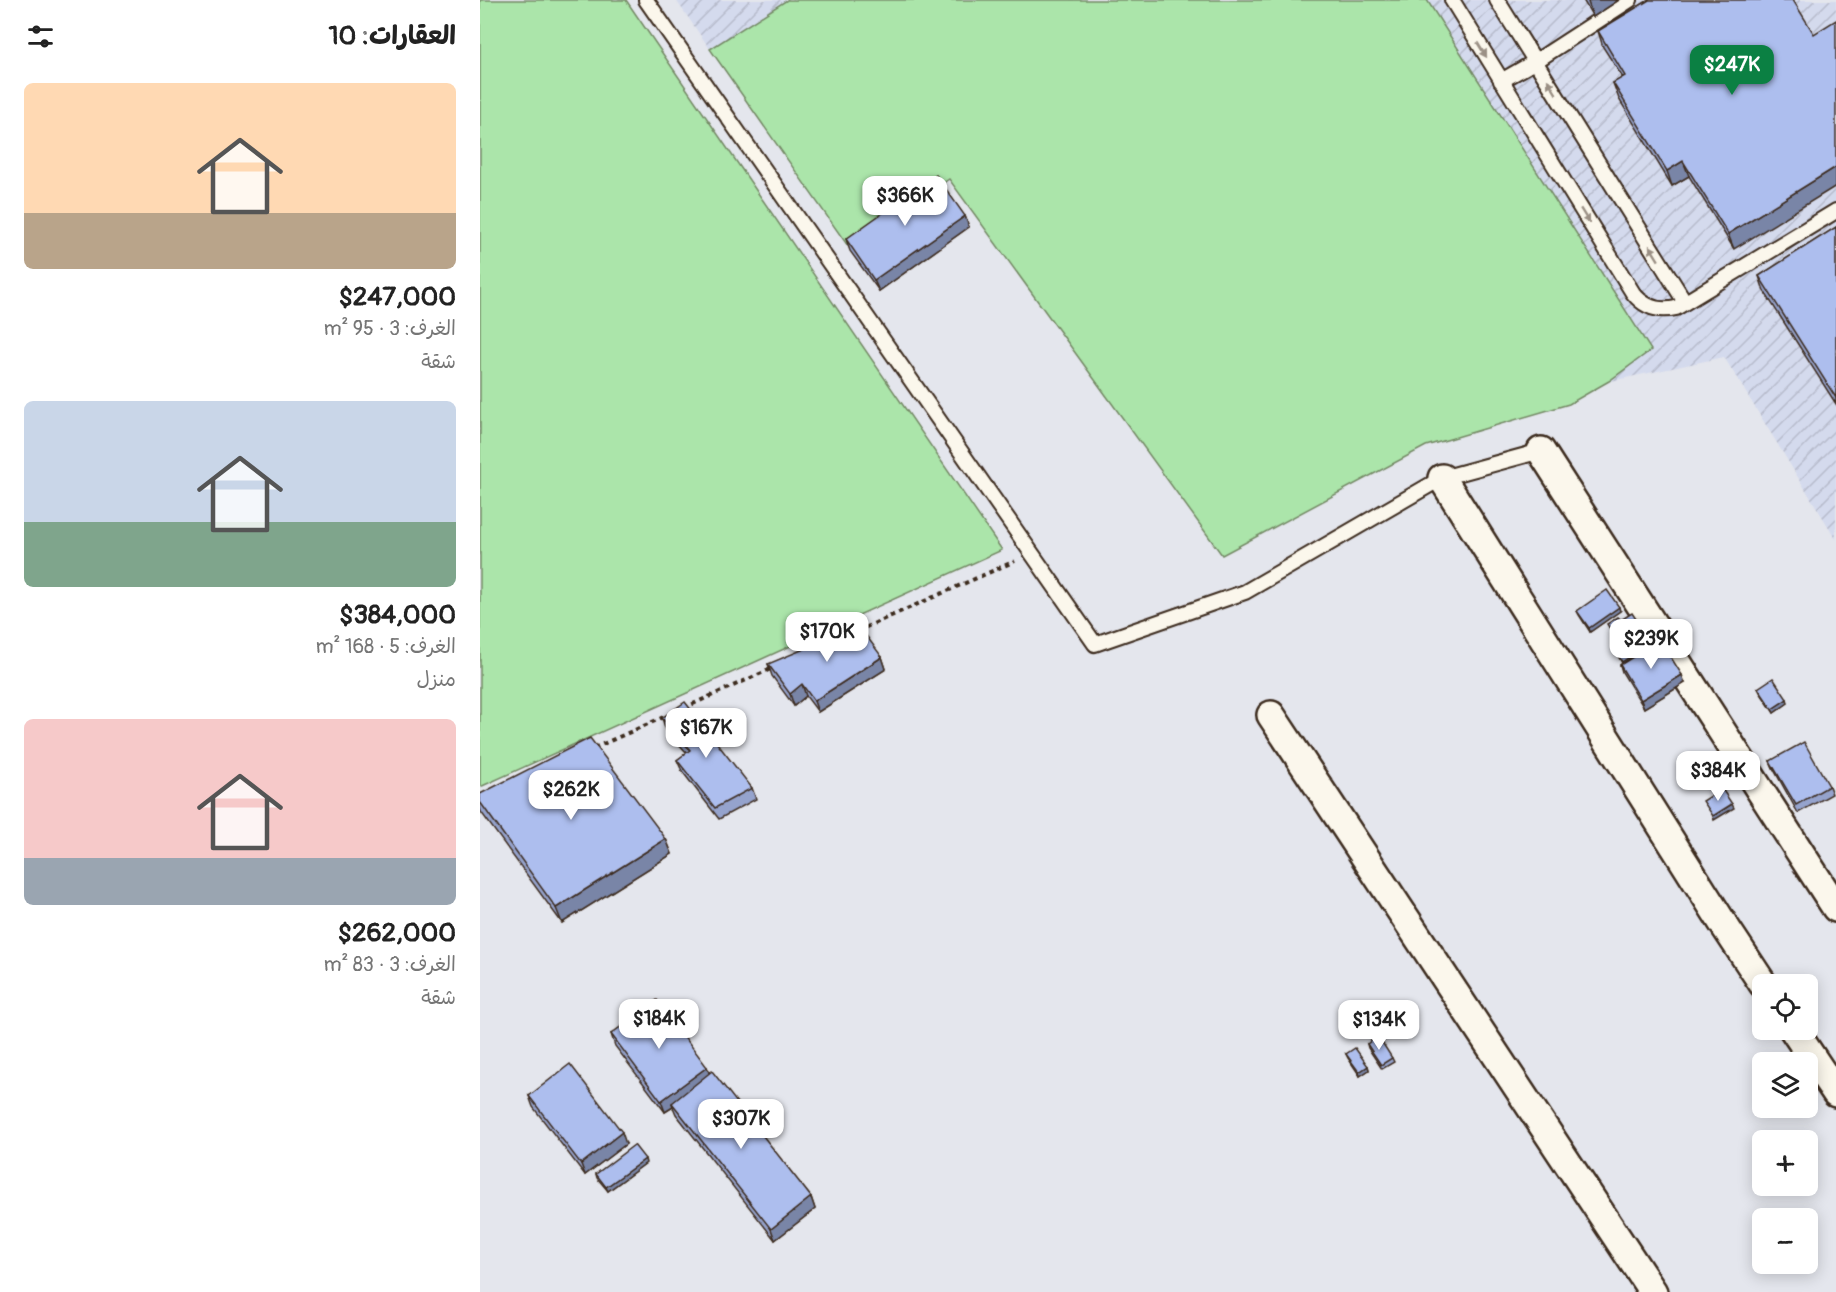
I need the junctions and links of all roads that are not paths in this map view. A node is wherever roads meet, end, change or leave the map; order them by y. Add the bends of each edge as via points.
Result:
1 (646, 0) edge
2 (1452, 0) edge
3 (1497, 0) edge
4 (1630, 0) edge
5 (1536, 61) junction
6 (1502, 81) junction
7 (1836, 211) edge
8 (1685, 302) junction
9 (1541, 451) joint
10 (1442, 478) junction
11 (1271, 715) dead end
12 (1836, 908) edge
13 (1756, 974) edge
14 (1800, 1040) edge
15 (1836, 1093) edge
16 (1653, 1292) edge

1 - 10 lane via 1095,644 1245,592
2 -> 6 lane
3 - 5 lane
4 - 5 lane
5 - 6 lane
8 -> 5 lane
6 -> 8 lane via 1639,300 1667,310
7 - 8 lane
9 - 10 lane
9 - 12 street
10 - 13 street
11 - 16 street
14 - 15 street

